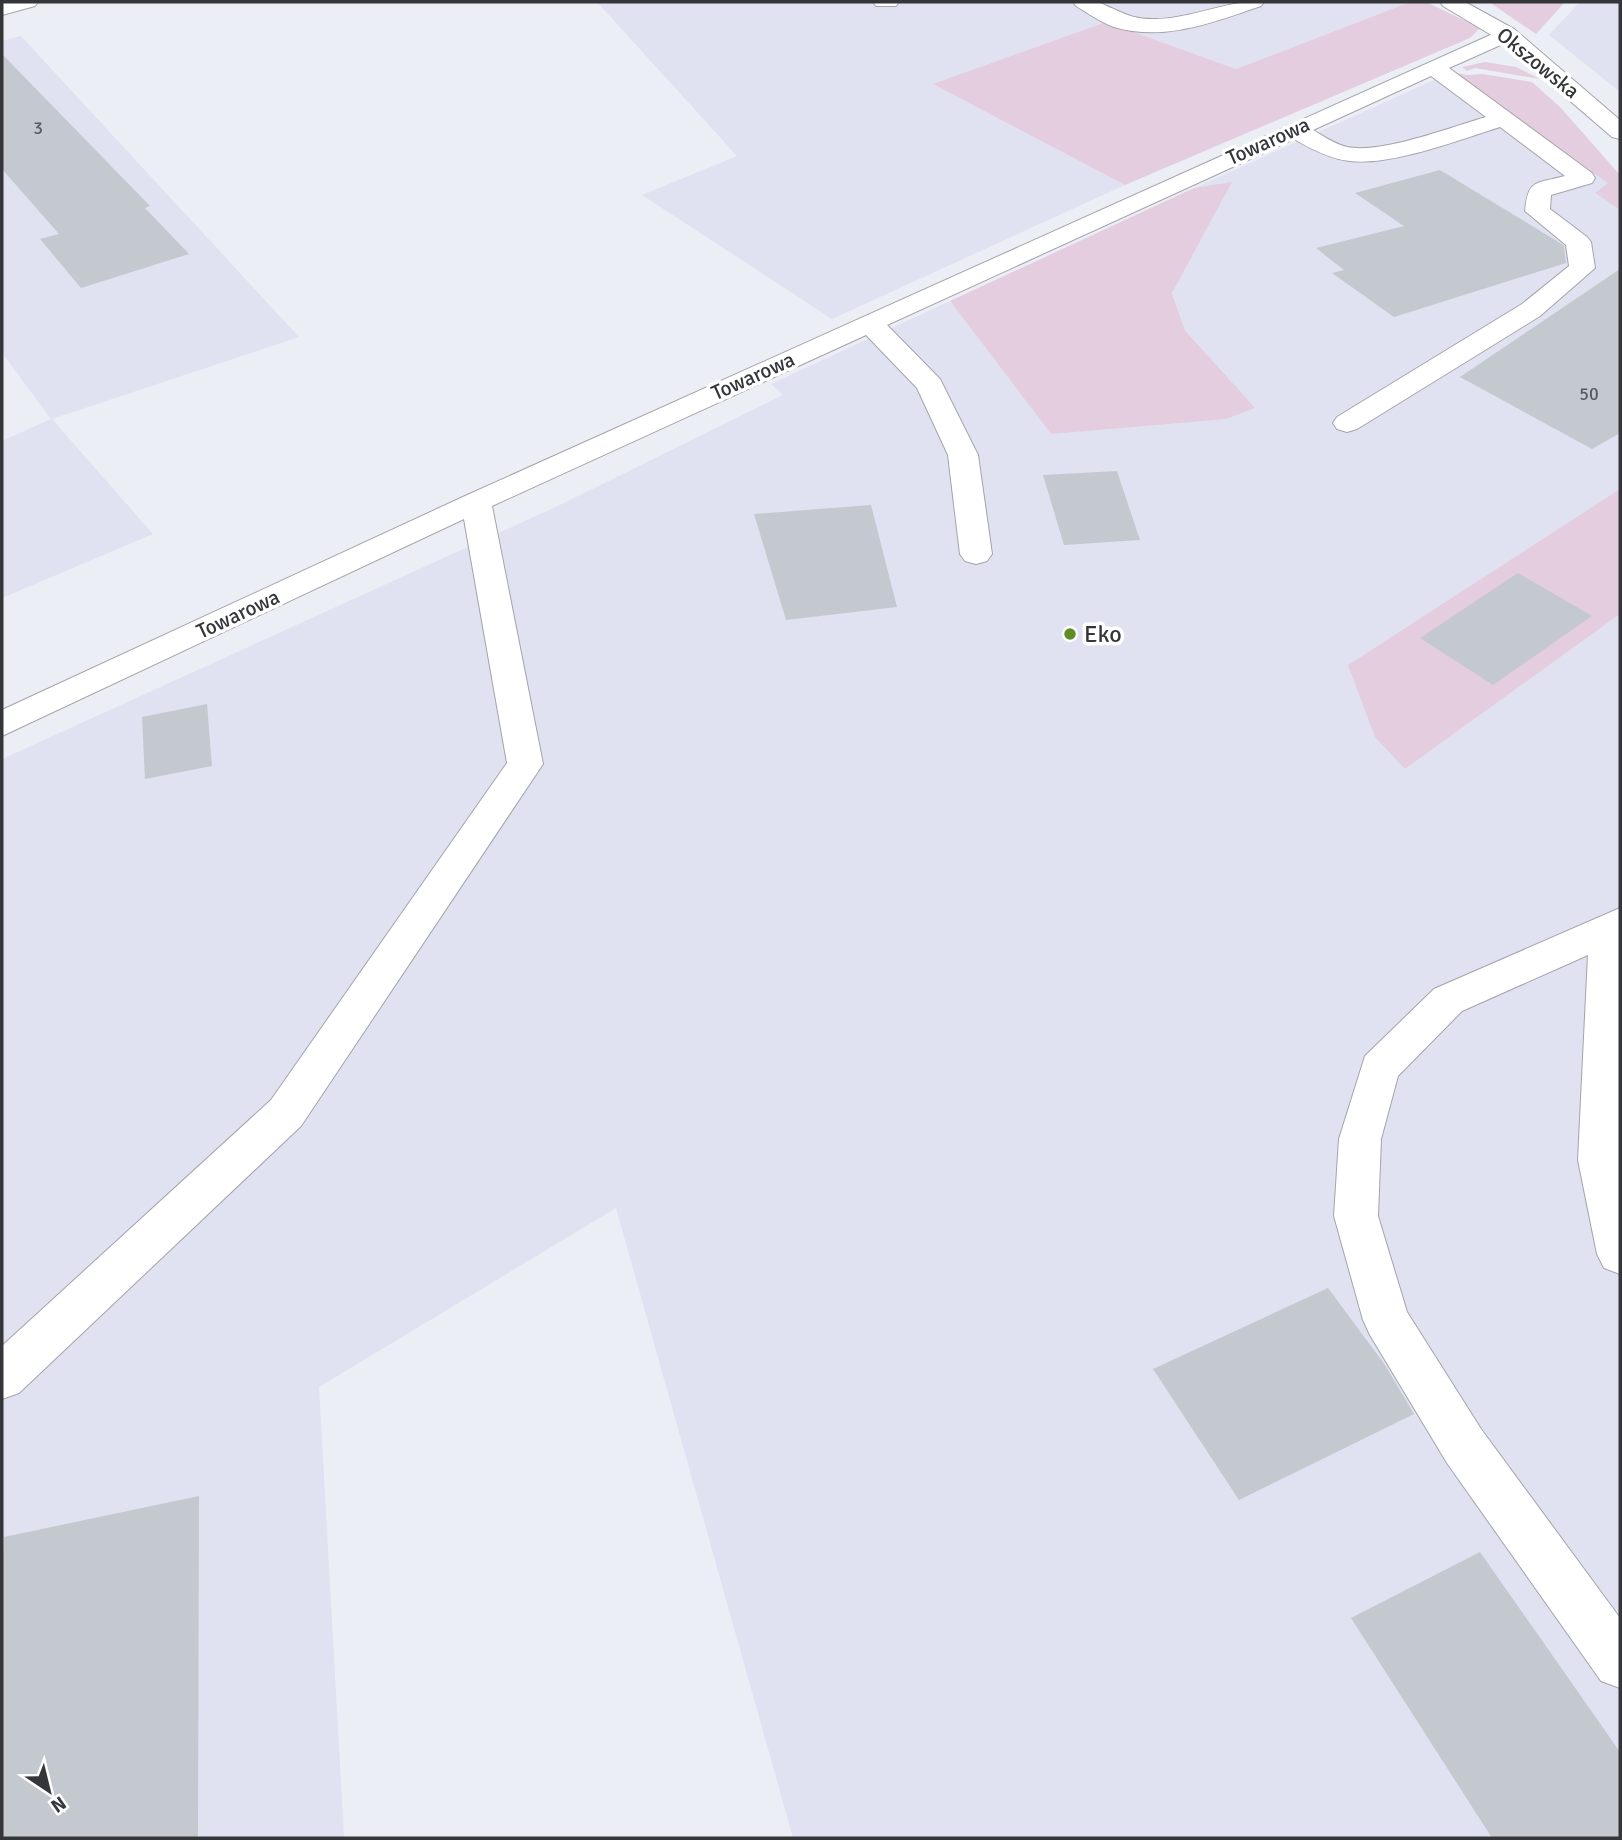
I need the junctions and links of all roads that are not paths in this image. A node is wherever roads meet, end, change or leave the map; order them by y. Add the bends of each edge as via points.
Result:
1 (28, 2) edge
2 (883, 2) edge
3 (889, 2) edge
4 (1083, 2) edge
5 (1254, 2) edge
6 (1450, 2) edge
7 (2, 9) edge
8 (1506, 34) junction
9 (1433, 67) junction
10 (1503, 119) junction
11 (1294, 130) junction
12 (1620, 132) edge
13 (869, 323) junction
14 (1347, 424) dead end
15 (476, 502) junction
16 (975, 554) dead end
17 (2, 724) edge
18 (1615, 926) edge
19 (1620, 1254) edge
20 (2, 1377) edge
21 (1620, 1662) edge

1 - 7 street
2 - 3 street
4 - 5 street via 1119,22 1154,28
6 - 8 street, Okszowska
8 - 9 street, Towarowa
8 - 12 street, Okszowska
9 - 10 street
9 - 11 street, Towarowa
10 - 11 street via 1380,152 1351,155
10 - 14 street via 1583,178 1539,191 1537,211 1578,242 1582,268 1531,310
11 - 13 street, Towarowa
13 - 15 street, Towarowa
13 - 16 street via 930,385 963,455
15 - 17 street, Towarowa
15 - 20 street via 525,764 286,1113
18 - 19 street via 1600,1160
18 - 21 street via 1448,1000 1380,1068 1360,1139 1356,1216 1386,1320 1464,1446

